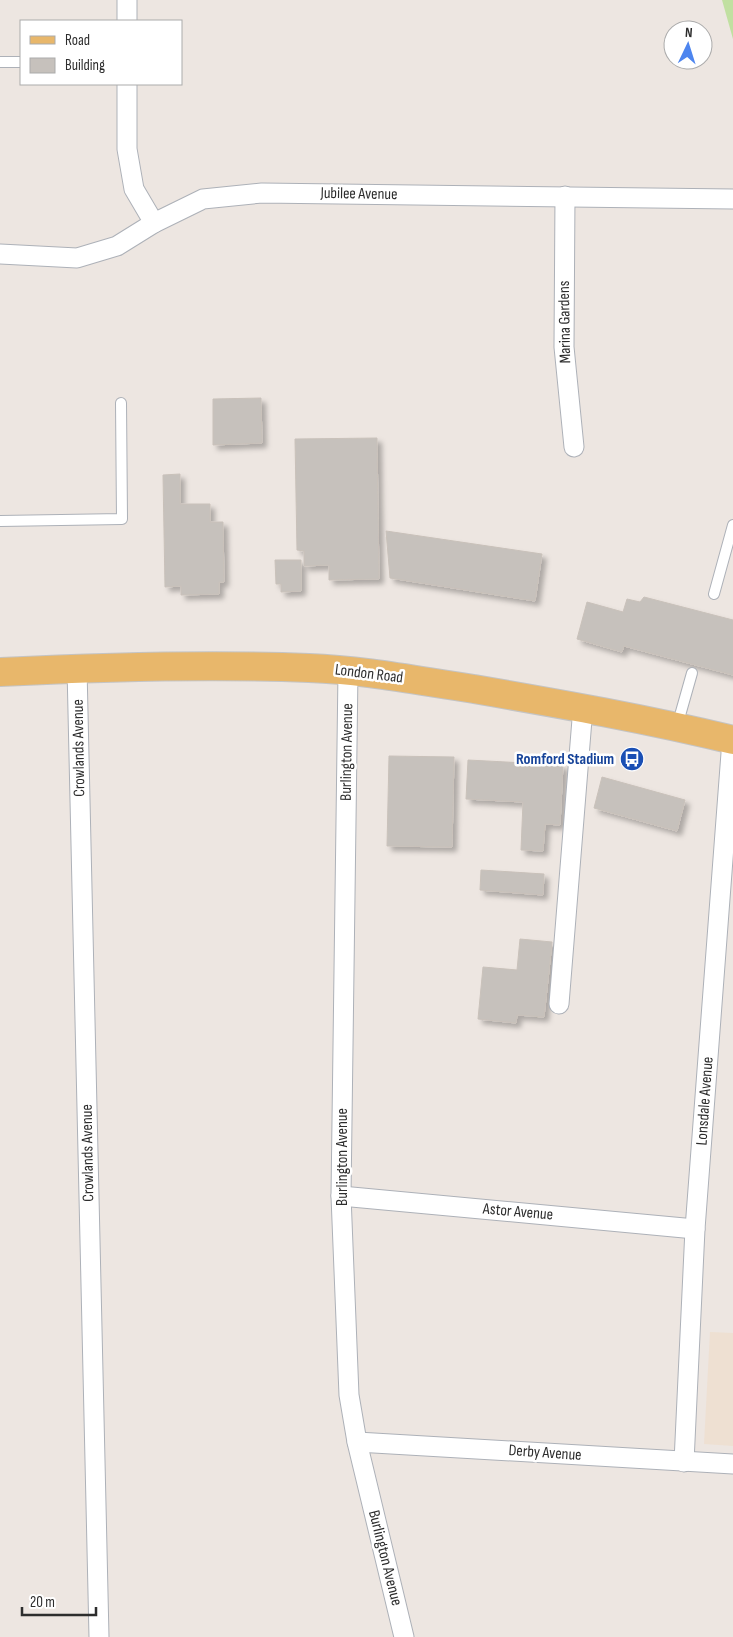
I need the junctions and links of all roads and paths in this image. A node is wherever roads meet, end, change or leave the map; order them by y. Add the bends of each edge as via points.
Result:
1 (127, 0) edge
2 (127, 20) edge
3 (0, 62) edge
4 (20, 62) edge
5 (127, 85) edge
6 (565, 196) junction
7 (733, 199) edge
8 (154, 223) junction
9 (0, 254) edge
10 (121, 403) dead end
11 (574, 447) dead end
12 (0, 521) edge
13 (733, 524) edge
14 (714, 594) dead end
15 (77, 668) junction
16 (348, 671) junction
17 (0, 672) edge
18 (692, 673) dead end
19 (584, 707) junction
20 (677, 727) junction
21 (733, 740) edge
22 (559, 1004) dead end
23 (341, 1196) junction
24 (695, 1229) junction
25 (357, 1442) junction
26 (684, 1462) junction
27 (733, 1464) edge
28 (99, 1637) edge
29 (404, 1637) edge

1 - 2 street
3 - 4 lane
5 - 8 street via 127,149 134,189
6 - 7 street, Jubilee Avenue
6 - 8 street, Jubilee Avenue via 262,193 203,199
6 - 11 street, Marina Gardens via 564,347
8 - 9 street, Jubilee Avenue via 117,246 77,258
10 - 12 lane via 122,519
13 - 14 lane
15 - 16 main road, London Road
15 - 17 main road, London Road
15 - 28 street, Crowlands Avenue
16 - 19 main road, London Road
16 - 23 street, Burlington Avenue
18 - 20 lane
19 - 20 main road, London Road
19 - 22 street
20 - 21 main road, London Road
21 - 24 street, Lonsdale Avenue
23 - 24 street, Astor Avenue
23 - 25 street, Burlington Avenue via 349,1395
24 - 26 street, Lonsdale Avenue
25 - 26 street, Derby Avenue
25 - 29 street, Burlington Avenue
26 - 27 street, Derby Avenue

